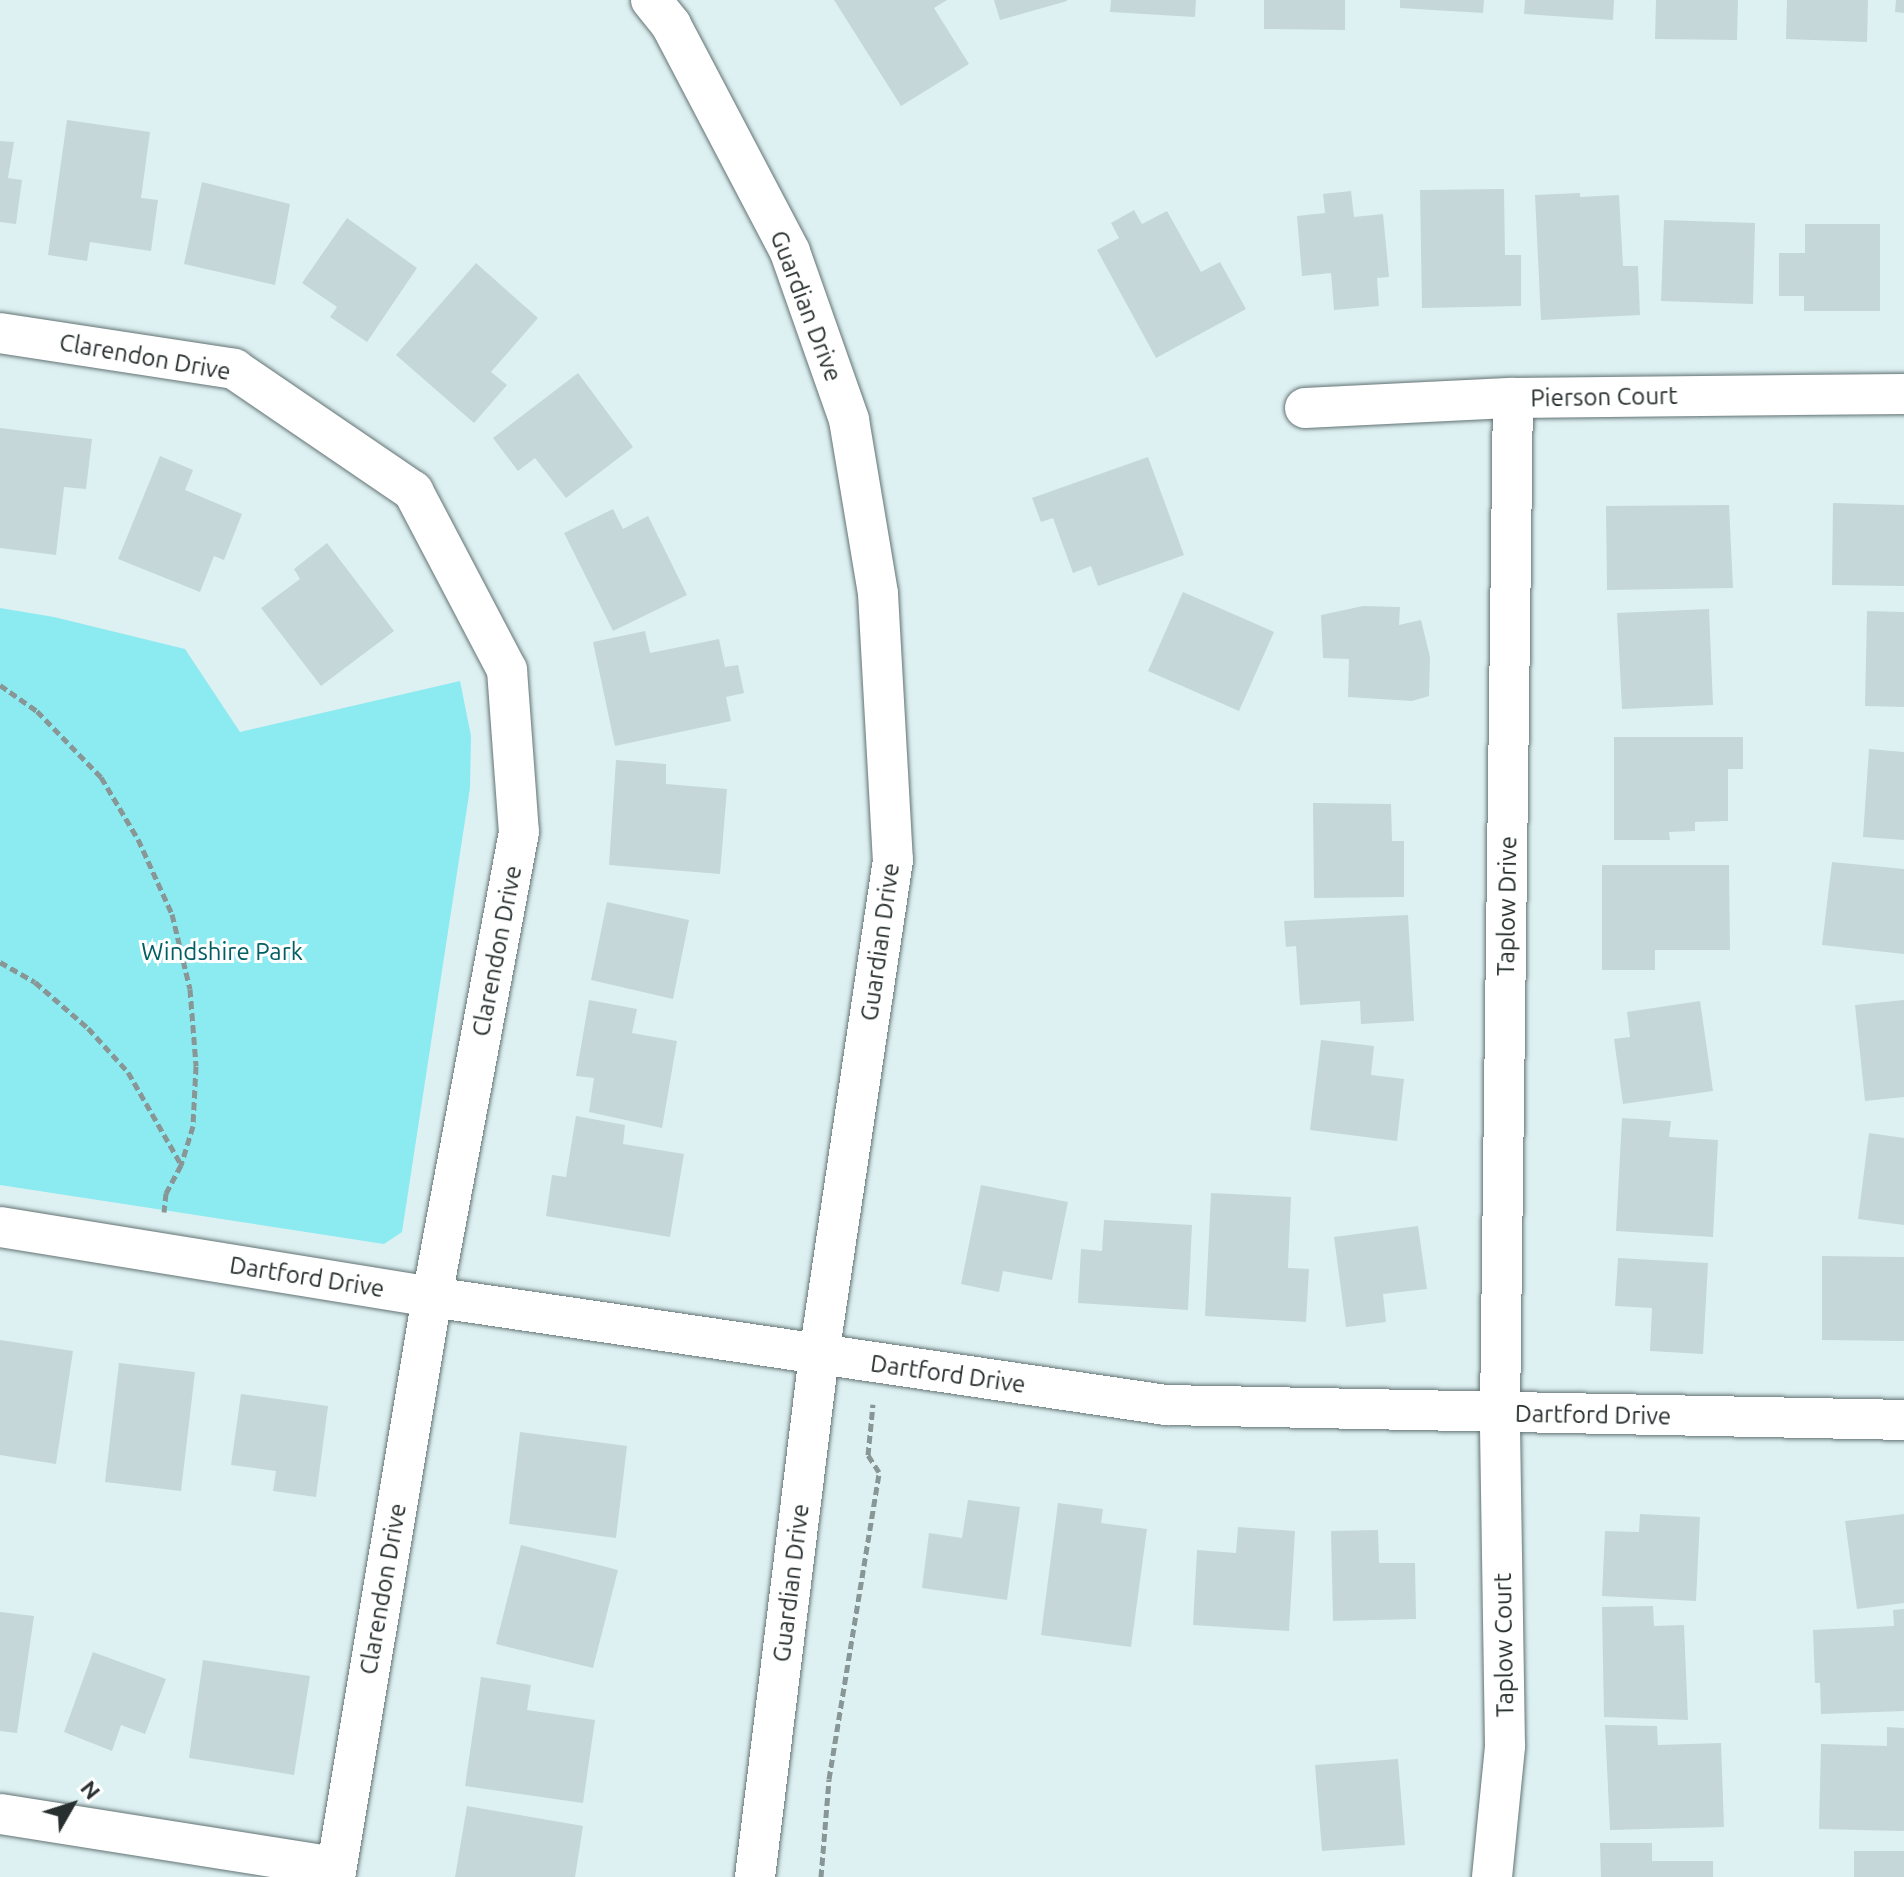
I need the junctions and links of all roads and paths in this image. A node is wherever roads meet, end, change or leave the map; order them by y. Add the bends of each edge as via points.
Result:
1 (651, 0) edge
2 (0, 333) edge
3 (1904, 394) edge
4 (1513, 398) junction
5 (1305, 408) dead end
6 (0, 685) edge
7 (0, 962) edge
8 (181, 1165) junction
9 (0, 1227) edge
10 (159, 1253) junction
11 (432, 1297) junction
12 (819, 1355) junction
13 (877, 1364) junction
14 (1500, 1413) junction
15 (1904, 1420) edge
16 (0, 1814) edge
17 (335, 1872) edge
18 (755, 1877) edge
19 (821, 1877) edge
20 (1492, 1877) edge

1 - 12 street, Guardian Drive via 671,25 790,252 849,420 878,594 893,860
2 - 11 street, Clarendon Drive via 234,369 413,491 507,670 519,832
3 - 4 street, Pierson Court
4 - 5 street, Pierson Court
4 - 14 street, Taplow Drive
6 - 8 path via 37,711 101,777 138,839 172,914 190,989 196,1066 193,1126
7 - 8 path via 46,991 128,1072
8 - 10 path via 166,1193
9 - 10 street, Dartford Drive
10 - 11 street, Dartford Drive
11 - 12 street, Dartford Drive
11 - 17 street, Clarendon Drive
12 - 13 street, Dartford Drive
12 - 18 street, Guardian Drive
13 - 14 street, Dartford Drive via 1166,1405
13 - 19 path via 868,1455 879,1472 829,1779
14 - 15 street, Dartford Drive
14 - 20 street, Taplow Court via 1505,1746
16 - 17 street

